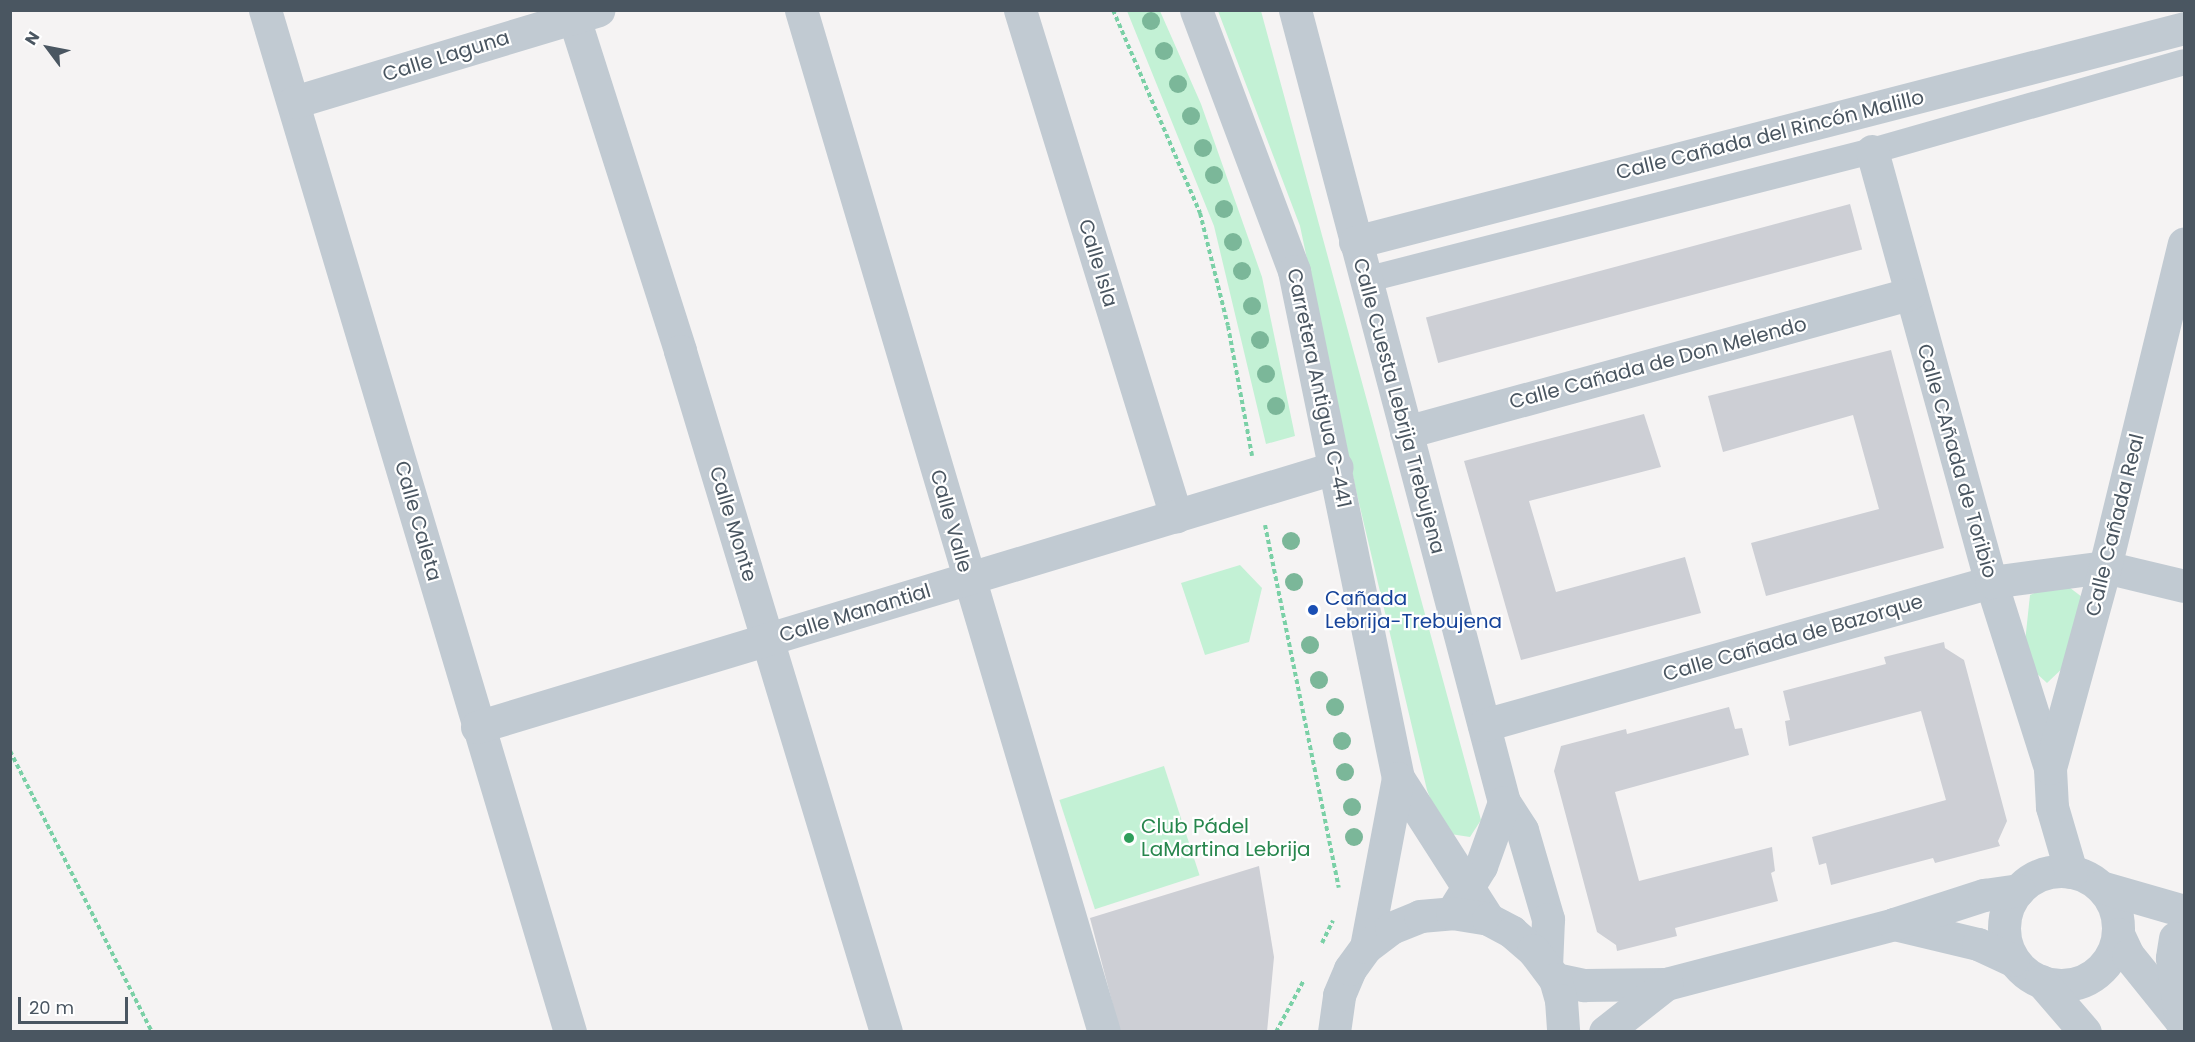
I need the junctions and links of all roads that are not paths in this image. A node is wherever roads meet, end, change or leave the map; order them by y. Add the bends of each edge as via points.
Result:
1 (265, 10) edge
2 (801, 10) edge
3 (1020, 10) edge
4 (1196, 10) edge
5 (1295, 10) edge
6 (586, 14) edge
7 (2184, 28) edge
8 (2184, 62) edge
9 (294, 102) junction
10 (1872, 151) junction
11 (1354, 242) junction
12 (2184, 243) edge
13 (1365, 280) junction
14 (1910, 294) junction
15 (2177, 308) edge
16 (1406, 432) junction
17 (1337, 467) junction
18 (1176, 516) junction
19 (2105, 567) junction
20 (968, 579) junction
21 (1991, 582) junction
22 (2184, 586) edge
23 (767, 639) junction
24 (1484, 724) junction
25 (477, 727) junction
26 (2050, 768) junction
27 (1398, 778) junction
28 (1504, 802) junction
29 (2052, 807) junction
30 (2071, 872) junction
31 (2026, 884) junction
32 (2101, 887) junction
33 (1461, 901) junction
34 (1894, 924) junction
35 (2181, 928) edge
36 (1366, 947) junction
37 (2117, 951) junction
38 (2013, 960) junction
39 (1550, 973) junction
40 (2042, 981) junction
41 (1666, 984) junction
42 (2183, 1027) edge
43 (570, 1032) edge
44 (886, 1032) edge
45 (1104, 1032) edge
46 (1335, 1032) edge
47 (1563, 1032) edge
48 (1605, 1032) edge
49 (2085, 1032) edge

1 - 9 street, Calle Caleta
2 - 20 street, Calle Valle
3 - 18 street, Calle Isla
4 - 17 street, Carretera Antigua C-441 via 1294,271
5 - 11 street, Calle Cuesta Lebrija Trebujena
6 - 9 street, Calle Laguna
6 - 23 street, Calle Monte
7 - 11 street, Calle Cañada del Rincón Malillo
8 - 10 street, Calle Cañada del Rincón Malillo
9 - 25 street, Calle Caleta
10 - 13 street, Calle Cañada del Rincón Malillo
10 - 14 street, Calle CAñada de Toribio
11 - 13 street, Calle Cuesta Lebrija Trebujena
12 - 15 street, Calle Cañada Real
13 - 16 street, Calle Cuesta Lebrija Trebujena
14 - 16 street, Calle Cañada de Don Melendo
14 - 21 street, Calle CAñada de Toribio
15 - 19 street, Calle Cañada Real
16 - 24 street, Calle Cuesta Lebrija Trebujena
17 - 18 street, Calle Manantial
17 - 27 street, Carretera Antigua C-441
18 - 20 street, Calle Manantial
19 - 21 street, Calle Cañada de Bazorque
19 - 22 street
19 - 26 street, Calle Cañada Real
20 - 23 street, Calle Manantial
20 - 45 street, Calle Valle
21 - 24 street, Calle Cañada de Bazorque
21 - 26 street, Calle CAñada de Toribio
23 - 25 street, Calle Manantial
23 - 44 street, Calle Monte
24 - 28 street, Calle Cuesta Lebrija Trebujena
25 - 43 street, Calle Caleta via 497,781
26 - 29 street, Calle Cañada Real
27 - 33 street, Carretera Antigua C-441
27 - 36 street, Carretera Antigua C-441
28 - 33 street
28 - 39 street, Calle Cuesta Lebrija Trebujena via 1522,830 1548,919
29 - 30 street, Calle Cañada Real
29 - 31 street, Calle Cañada Real
30 - 31 street via 2053,871
30 - 32 street
31 - 34 street
31 - 38 street via 2008,906 2004,925
32 - 35 street
32 - 37 street via 2112,901
33 - 36 street via 1391,928
33 - 39 street, Carretera Antigua C-441 via 1512,932
34 - 38 street via 1978,944
34 - 41 street
35 - 37 street
35 - 42 street via 2172,958
36 - 46 street via 1350,969 1339,995
37 - 40 street via 2077,982 2059,985
37 - 42 street
38 - 40 street
39 - 41 street via 1584,984
39 - 47 street via 1561,1000
40 - 49 street
41 - 48 street

